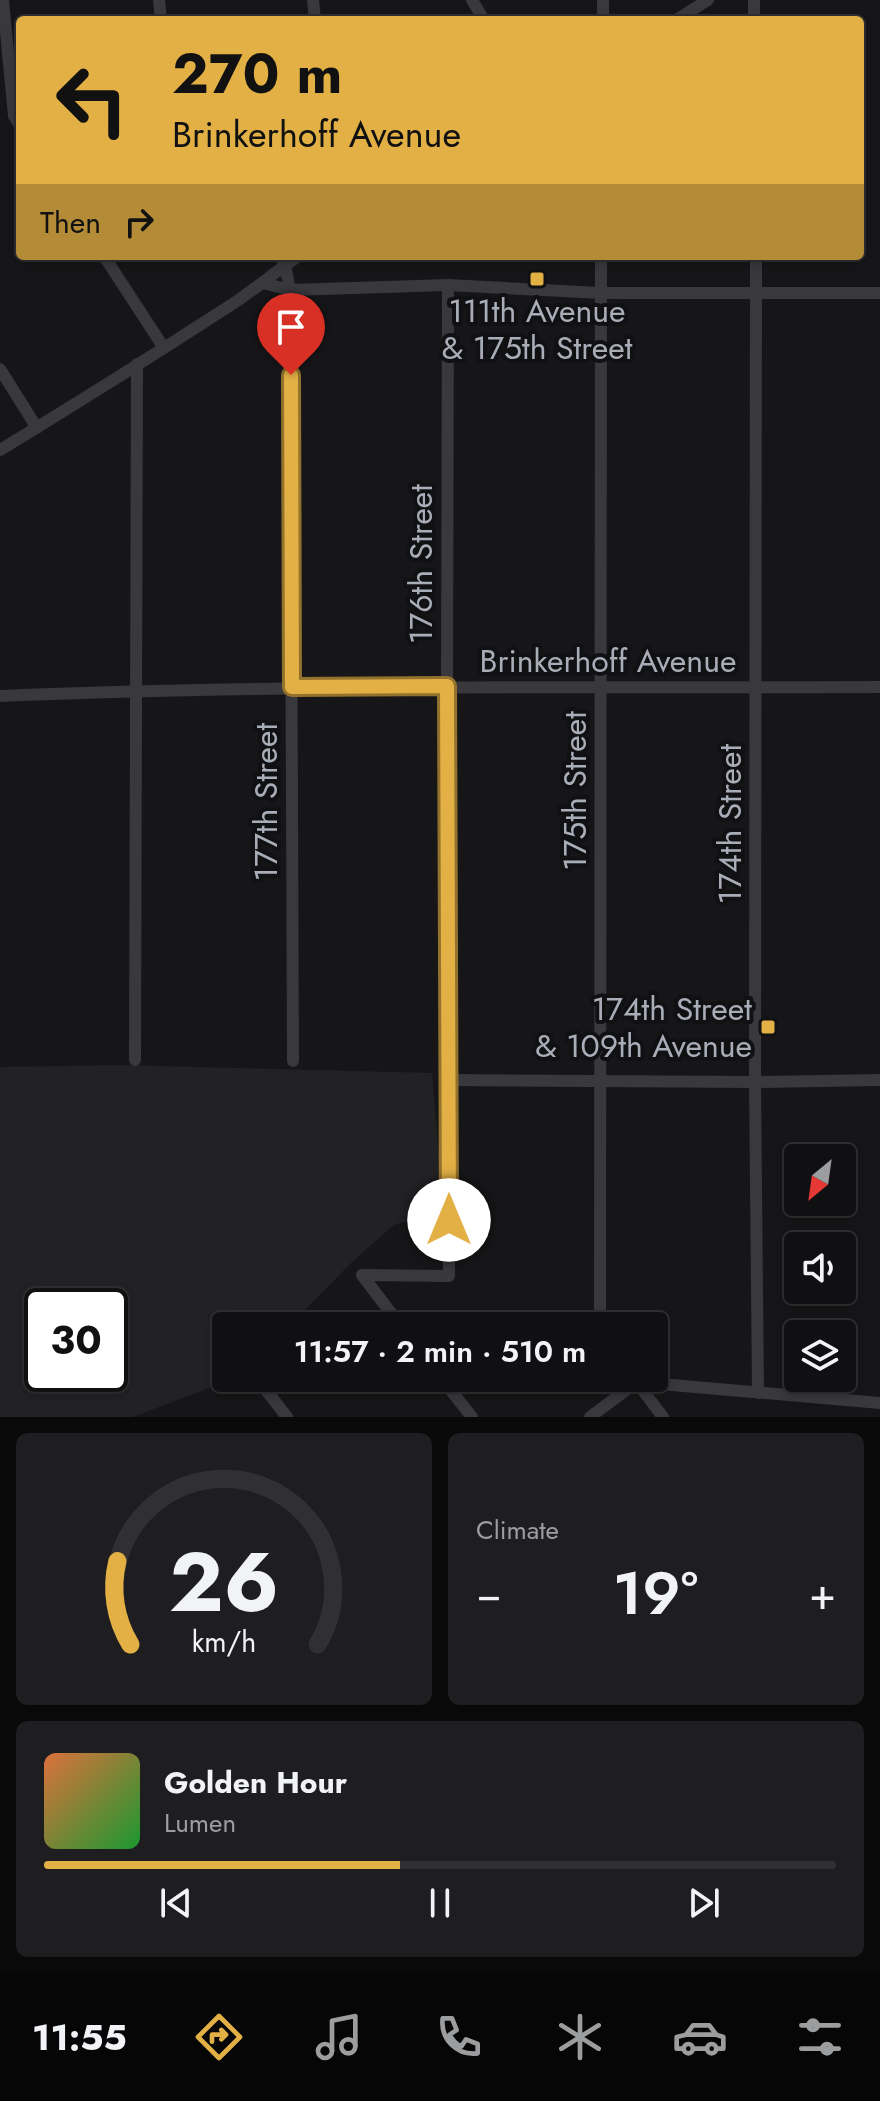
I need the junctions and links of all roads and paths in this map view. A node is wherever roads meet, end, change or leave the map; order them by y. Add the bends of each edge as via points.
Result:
1 (3, 0) edge
2 (708, 0) edge
3 (682, 16) edge
4 (9, 38) edge
5 (16, 119) edge
6 (107, 260) edge
7 (282, 260) edge
8 (601, 260) edge
9 (756, 260) edge
10 (263, 283) junction
11 (448, 285) junction
12 (290, 290) junction
13 (601, 293) junction
14 (756, 293) junction
15 (880, 293) edge
16 (164, 348) junction
17 (137, 364) junction
18 (0, 369) edge
19 (37, 428) junction
20 (0, 450) edge
21 (447, 686) junction
22 (601, 686) junction
23 (292, 687) junction
24 (756, 687) junction
25 (880, 687) edge
26 (137, 690) junction
27 (0, 696) edge
28 (135, 1060) dead end
29 (293, 1061) dead end
30 (449, 1080) junction
31 (600, 1080) junction
32 (880, 1080) edge
33 (755, 1082) junction
34 (390, 1312) edge
35 (600, 1312) edge
36 (668, 1383) edge
37 (267, 1392) edge
38 (452, 1392) edge
39 (620, 1392) edge
40 (644, 1392) edge
41 (758, 1393) junction
42 (880, 1403) edge
43 (287, 1417) edge
44 (472, 1417) edge
45 (590, 1417) edge
46 (663, 1417) edge

1 - 4 street
2 - 3 street
4 - 5 street
6 - 16 street
7 - 10 street
7 - 12 street, 177th Street
8 - 13 street, 175th Street
9 - 14 street, 174th Street
10 - 12 street
10 - 16 street
11 - 12 street
11 - 13 street
11 - 21 street, 176th Street
12 - 23 street, 177th Street
13 - 14 street
13 - 22 street, 175th Street
14 - 15 street
14 - 24 street, 174th Street
16 - 17 street
17 - 19 street
17 - 26 street
18 - 19 street
19 - 20 street
21 - 22 street, Brinkerhoff Avenue
21 - 23 street, Brinkerhoff Avenue
21 - 30 street, 176th Street
22 - 24 street, Brinkerhoff Avenue
22 - 31 street, 175th Street
23 - 26 street, Brinkerhoff Avenue
23 - 29 street, 177th Street
24 - 25 street, Brinkerhoff Avenue
24 - 33 street, 174th Street
26 - 27 street, Brinkerhoff Avenue
26 - 28 street
30 - 31 street
30 - 34 street, 176th Street via 449,1276 362,1275
31 - 33 street
31 - 35 street, 175th Street
32 - 33 street
33 - 41 street, 174th Street
36 - 41 street
37 - 43 street
38 - 44 street
39 - 45 street
40 - 46 street
41 - 42 street

